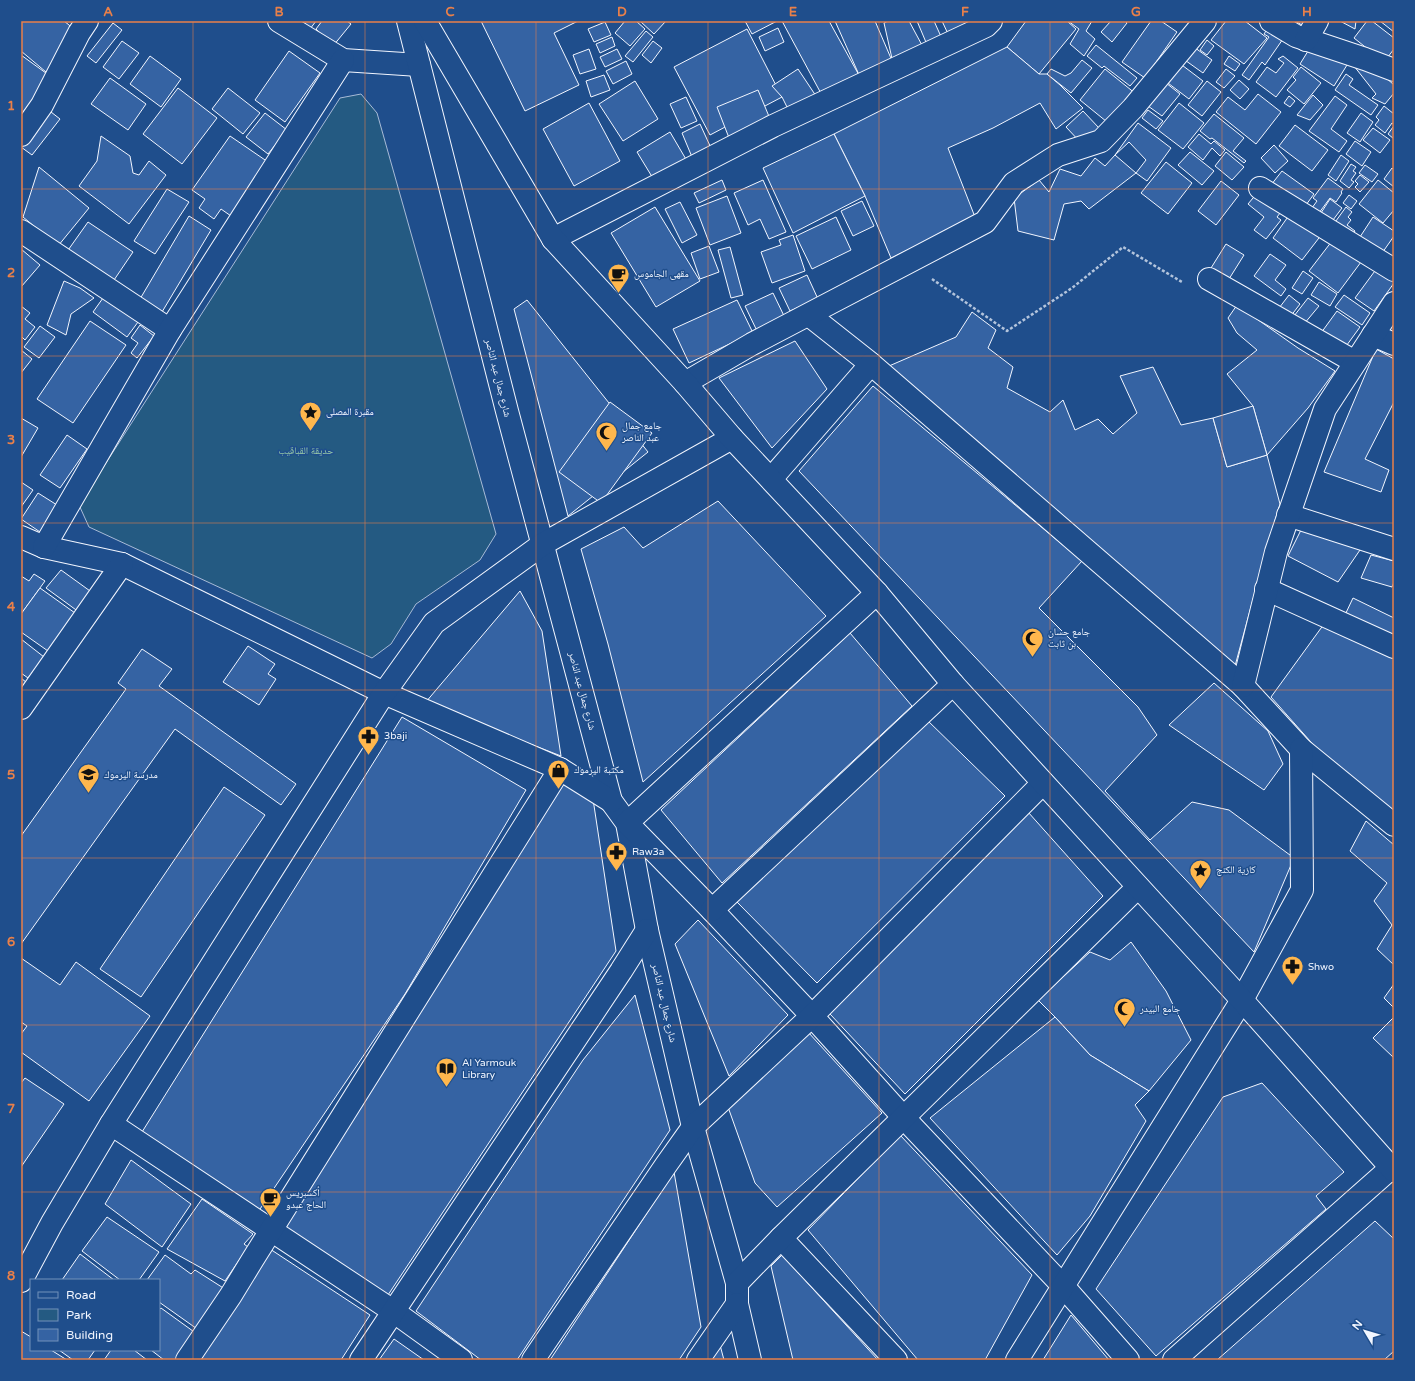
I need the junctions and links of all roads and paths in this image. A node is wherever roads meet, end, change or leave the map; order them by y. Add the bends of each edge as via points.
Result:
1 (87, 21) edge
2 (279, 21) edge
3 (408, 21) edge
4 (425, 21) edge
5 (991, 21) edge
6 (1205, 21) edge
7 (1271, 21) edge
8 (1317, 21) edge
9 (1306, 40) junction
10 (343, 60) junction
11 (419, 65) junction
12 (1394, 70) edge
13 (21, 135) edge
14 (1260, 188) dead end
15 (21, 231) edge
16 (553, 239) junction
17 (907, 262) junction
18 (1394, 270) edge
19 (1209, 279) joint
20 (1394, 303) edge
21 (809, 315) junction
22 (170, 330) junction
23 (1373, 335) junction
24 (1394, 344) edge
25 (1355, 362) junction
26 (871, 364) junction
27 (685, 383) junction
28 (732, 438) junction
29 (771, 479) junction
30 (1288, 515) junction
31 (21, 537) edge
32 (543, 544) junction
33 (44, 547) junction
34 (1394, 549) edge
35 (122, 564) junction
36 (1266, 589) junction
37 (877, 593) junction
38 (1394, 647) edge
39 (952, 684) junction
40 (1243, 686) junction
41 (384, 693) junction
42 (21, 708) edge
43 (1301, 749) junction
44 (560, 769) junction
45 (1043, 783) junction
46 (612, 801) junction
47 (627, 823) junction
48 (1394, 825) edge
49 (1138, 887) junction
50 (712, 910) junction
51 (647, 930) junction
52 (1242, 1000) junction
53 (812, 1016) junction
54 (904, 1118) junction
55 (111, 1124) junction
56 (693, 1127) junction
57 (1393, 1170) edge
58 (271, 1231) junction
59 (781, 1238) junction
60 (21, 1281) edge
61 (1063, 1286) junction
62 (737, 1294) junction
63 (393, 1311) junction
64 (187, 1360) edge
65 (361, 1360) edge
66 (461, 1360) edge
67 (533, 1360) edge
68 (698, 1360) edge
69 (750, 1360) edge
70 (896, 1360) edge
71 (1017, 1360) edge
72 (1128, 1360) edge
73 (1174, 1360) edge

1 - 13 street via 42,105
2 - 10 street
3 - 11 street, شارع جمال عبد الناصر
4 - 16 street
5 - 16 street via 986,26 773,126
6 - 17 street via 1133,108 1101,141 1058,155 1014,183 985,222
7 - 9 street
8 - 9 street
9 - 12 street
10 - 11 street
10 - 22 street
11 - 32 street, شارع جمال عبد الناصر
14 - 18 street
15 - 22 street
16 - 27 street
17 - 19 path via 1007,330 1072,288 1123,247 1187,285
17 - 21 street
19 - 25 street
20 - 23 street
21 - 26 street
21 - 27 street
22 - 33 street
23 - 24 street
23 - 25 street
25 - 30 street via 1324,409
26 - 29 street
26 - 40 street
27 - 28 street
28 - 29 street
28 - 32 street
29 - 37 street
30 - 34 street
30 - 36 street
31 - 33 street
32 - 41 street via 434,623
32 - 46 street, شارع جمال عبد الناصر
33 - 35 street
35 - 41 street
35 - 42 street
36 - 38 street
36 - 40 street
37 - 39 street
37 - 47 street
39 - 45 street
39 - 50 street
40 - 43 street
41 - 44 street
41 - 55 street
43 - 48 street
43 - 52 street via 1302,890
44 - 46 street
44 - 58 street
45 - 49 street
45 - 53 street
46 - 47 street, شارع جمال عبد الناصر
47 - 50 street
47 - 51 street, شارع جمال عبد الناصر
49 - 52 street
49 - 54 street
50 - 53 street
51 - 56 street, شارع جمال عبد الناصر
51 - 63 street
52 - 57 street
52 - 61 street
53 - 54 street
53 - 56 street
54 - 59 street
54 - 61 street
55 - 58 street
55 - 60 street
56 - 62 street, شارع جمال عبد الناصر
56 - 67 street
57 - 73 street
58 - 63 street
58 - 64 street via 232,1295
59 - 62 street
59 - 70 street
61 - 71 street
61 - 72 street
62 - 68 street
62 - 69 street, شارع جمال عبد الناصر
63 - 65 street
63 - 66 street

